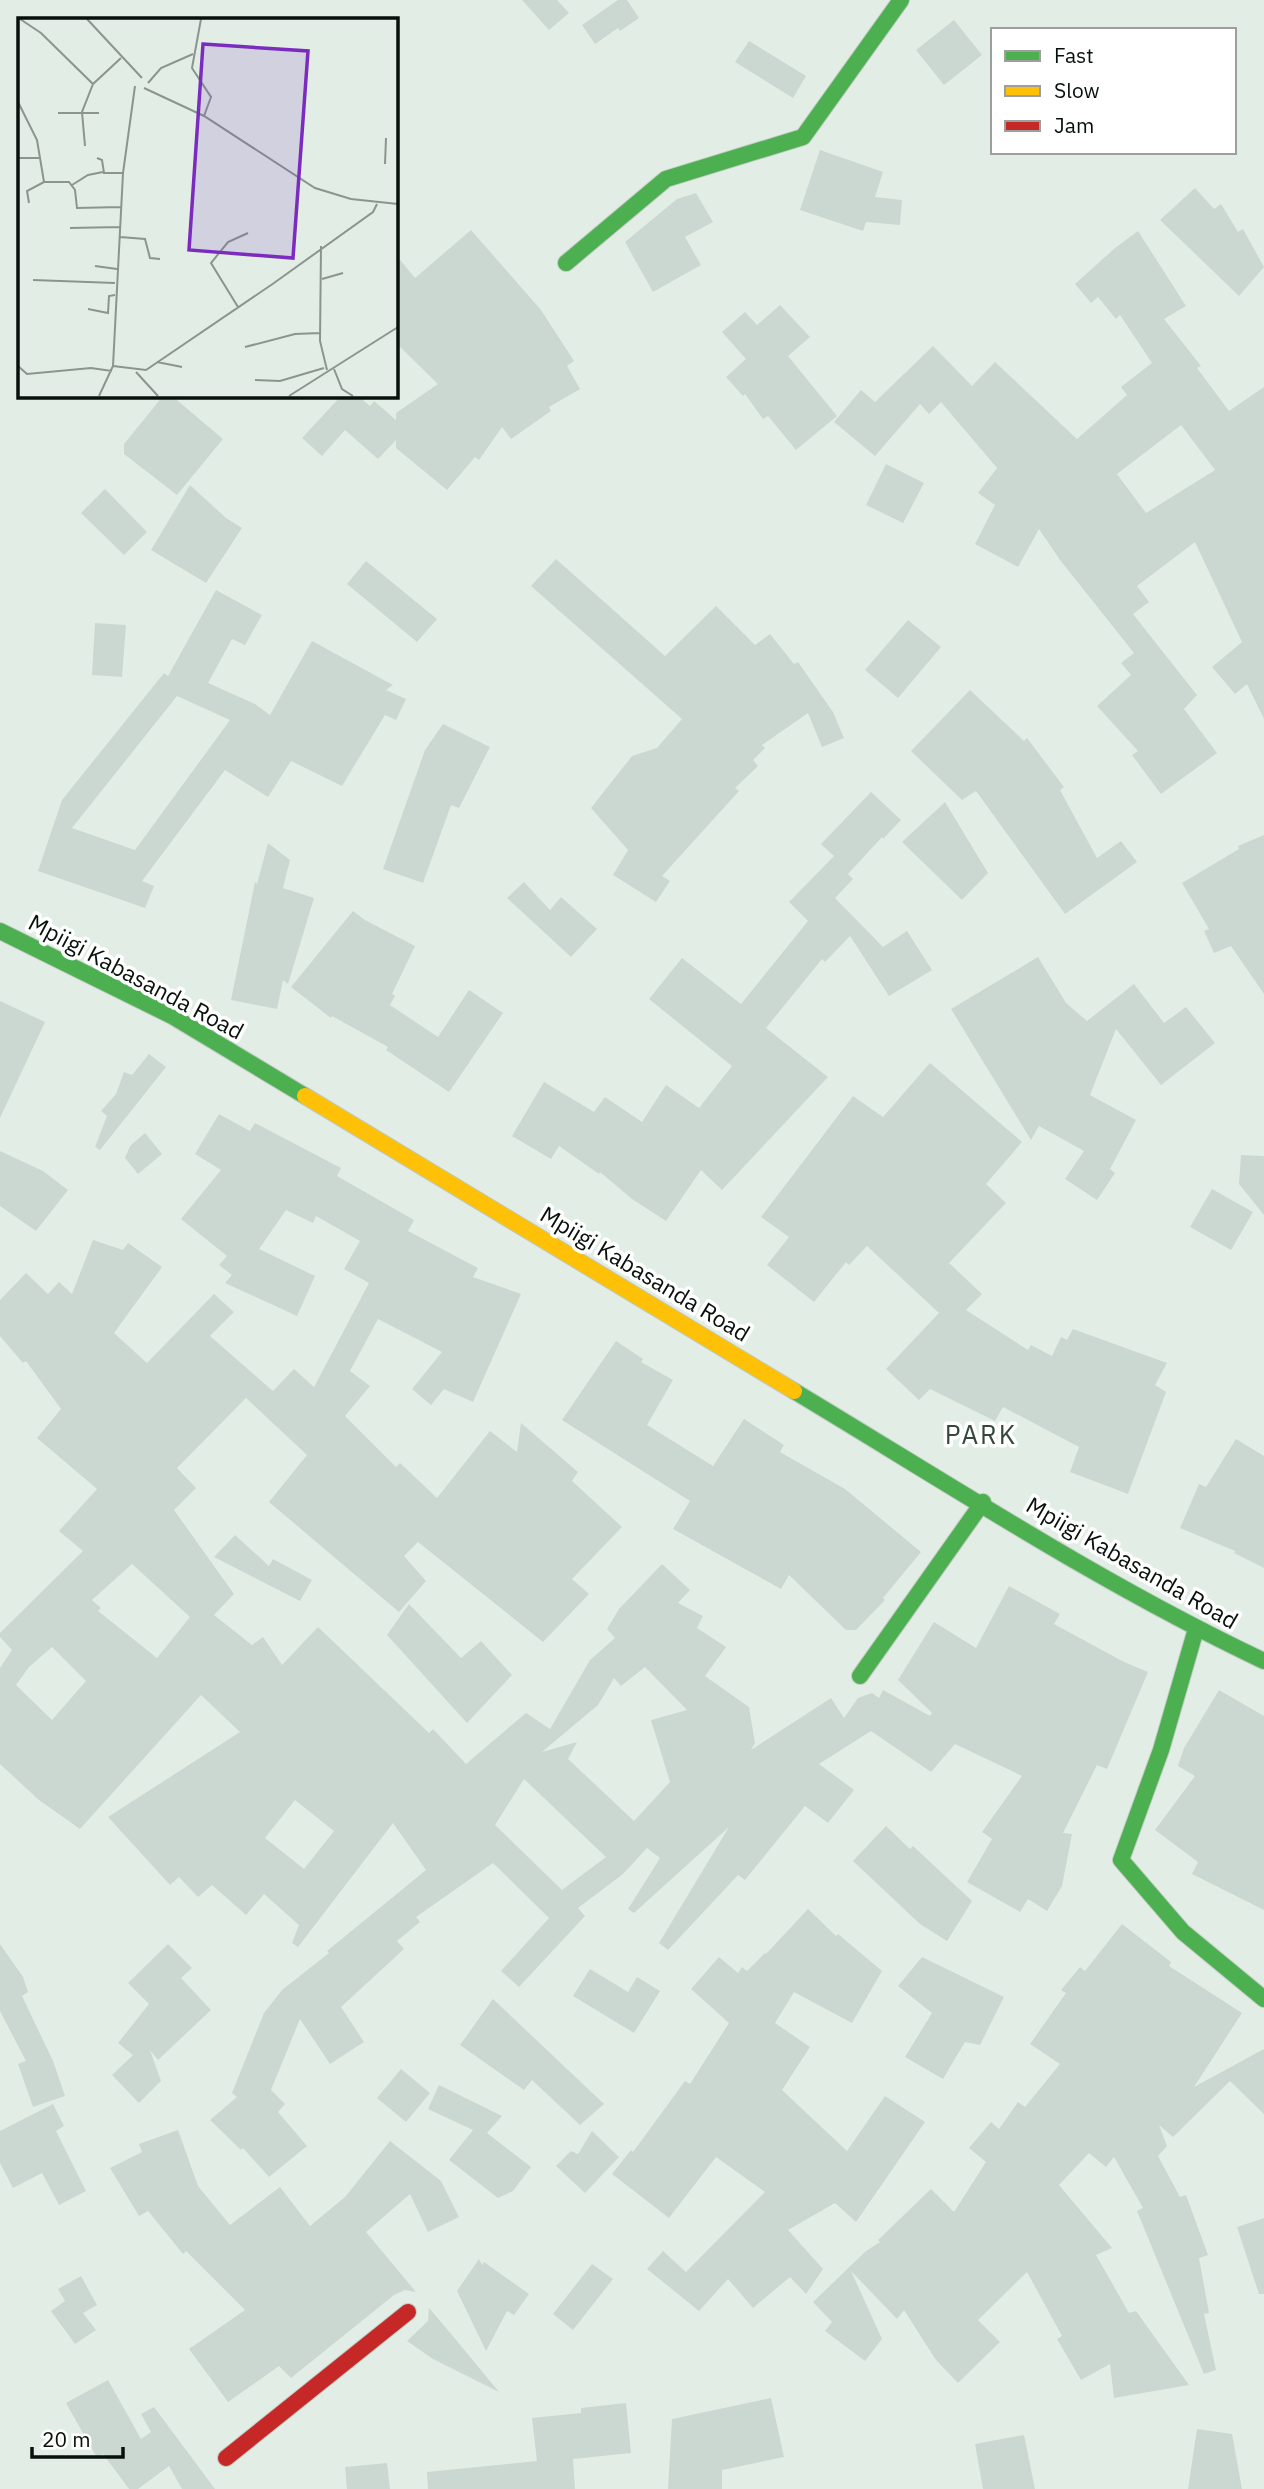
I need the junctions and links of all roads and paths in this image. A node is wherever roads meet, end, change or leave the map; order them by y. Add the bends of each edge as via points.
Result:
1 (901, 0) edge
2 (566, 263) dead end
3 (0, 931) edge
4 (983, 1502) junction
5 (1196, 1629) junction
6 (1264, 1661) edge
7 (860, 1676) dead end
8 (1264, 1999) edge
9 (408, 2312) dead end
10 (226, 2458) dead end

1 - 2 main road via 803,137 666,179
3 - 4 main road, Mpiigi Kabasanda Road via 172,1016
4 - 5 main road, Mpiigi Kabasanda Road
4 - 7 main road
5 - 6 main road, Mpiigi Kabasanda Road
5 - 8 main road via 1121,1860 1184,1932
9 - 10 main road

